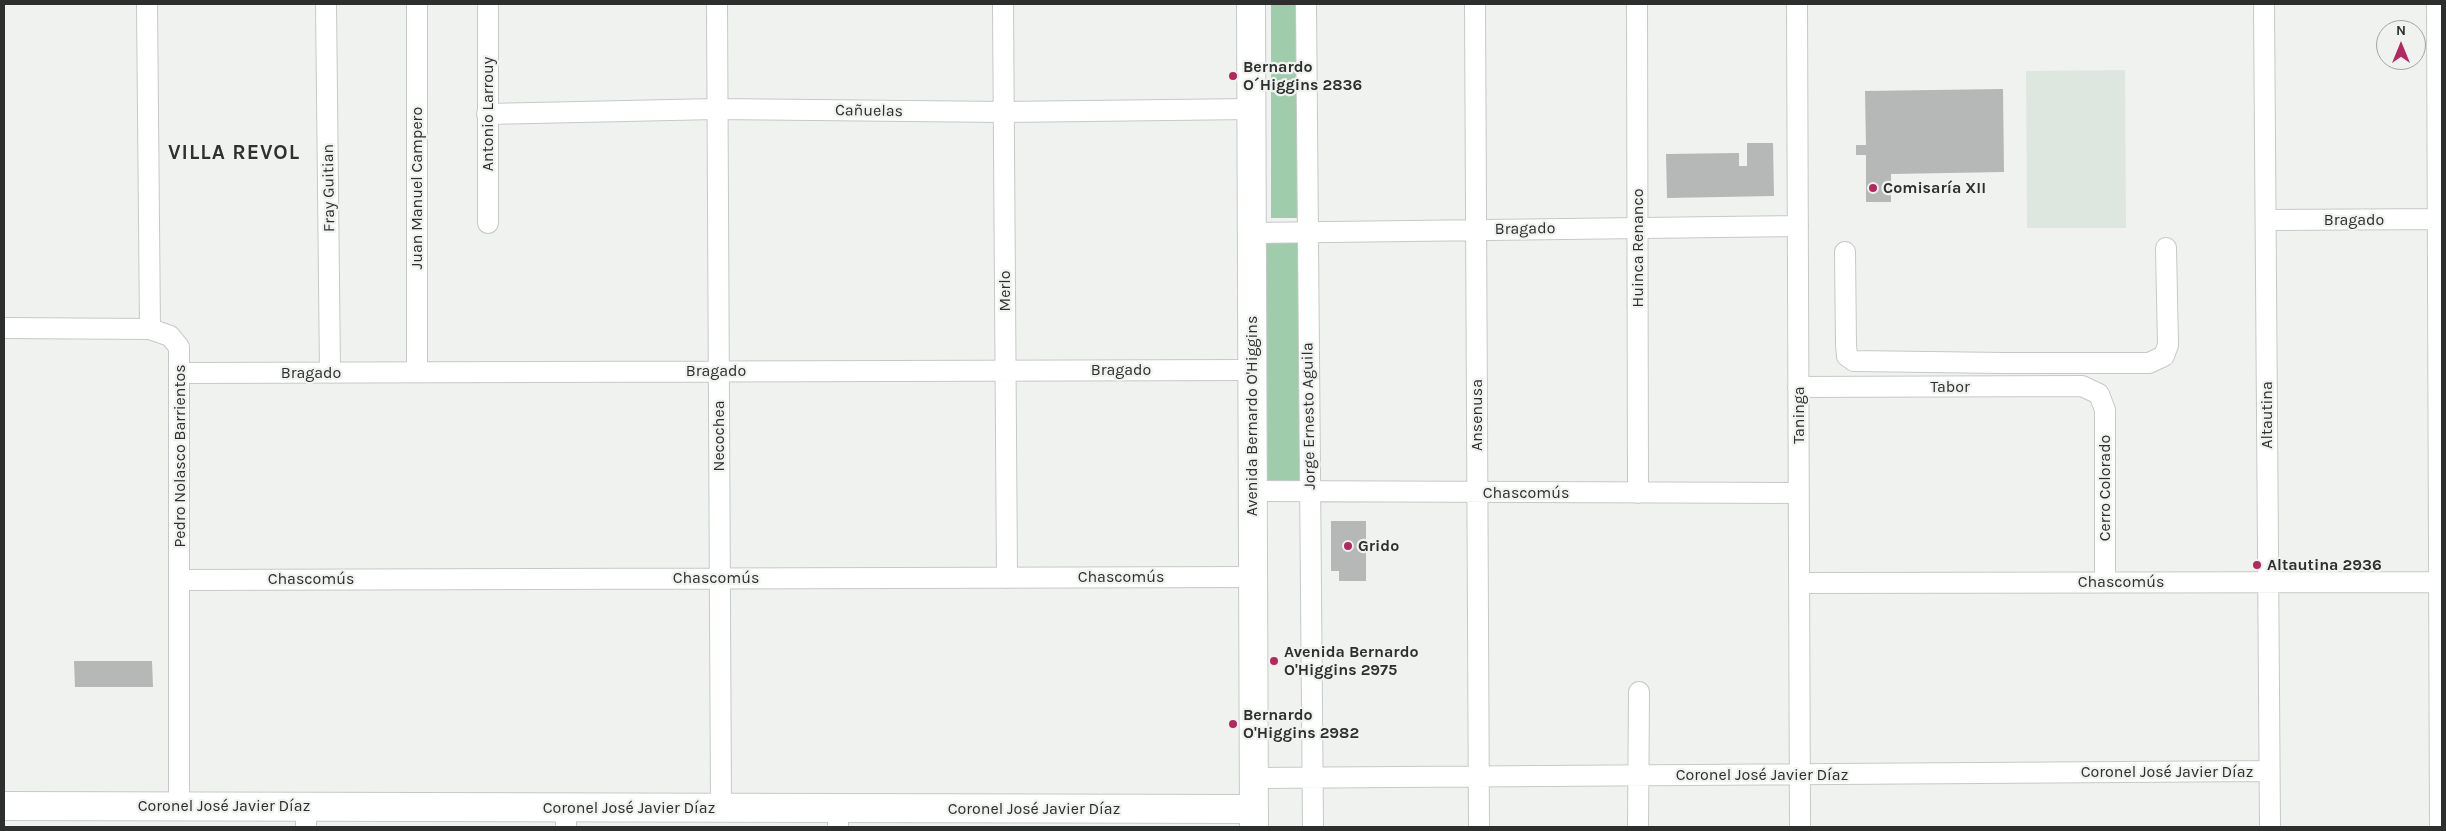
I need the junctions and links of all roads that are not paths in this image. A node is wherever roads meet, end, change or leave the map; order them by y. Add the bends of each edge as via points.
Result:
1 (147, 4) edge
2 (326, 4) edge
3 (417, 4) edge
4 (488, 4) edge
5 (717, 4) edge
6 (1003, 4) edge
7 (1251, 4) edge
8 (1306, 4) edge
9 (1476, 4) edge
10 (1637, 4) edge
11 (1797, 4) edge
12 (2264, 4) edge
13 (2437, 4) edge
14 (717, 109) junction
15 (1251, 109) junction
16 (1004, 112) junction
17 (487, 114) junction
18 (2440, 219) edge
19 (2266, 220) junction
20 (488, 223) dead end
21 (1798, 226) junction
22 (1638, 228) junction
23 (1477, 230) junction
24 (1308, 232) junction
25 (1252, 233) junction
26 (2166, 248) dead end
27 (1844, 252) dead end
28 (4, 328) edge
29 (150, 329) junction
30 (2003, 363) junction
31 (1006, 370) junction
32 (1252, 370) junction
33 (719, 371) junction
34 (417, 372) junction
35 (180, 373) junction
36 (330, 373) junction
37 (2004, 386) junction
38 (1798, 387) junction
39 (2099, 394) joint
40 (1253, 491) junction
41 (1310, 492) junction
42 (1478, 492) junction
43 (1638, 493) junction
44 (1799, 493) junction
45 (1253, 577) junction
46 (720, 578) junction
47 (1007, 578) junction
48 (180, 580) junction
49 (2105, 582) junction
50 (2268, 582) junction
51 (2440, 582) edge
52 (1799, 583) junction
53 (1639, 692) dead end
54 (2269, 771) junction
55 (1800, 774) junction
56 (1638, 776) junction
57 (1479, 777) junction
58 (1254, 778) junction
59 (1313, 778) junction
60 (4, 806) edge
61 (179, 806) junction
62 (721, 808) junction
63 (306, 817) edge
64 (566, 817) edge
65 (838, 818) edge
66 (1254, 818) edge
67 (1313, 827) edge
68 (1479, 827) edge
69 (1638, 827) edge
70 (1800, 827) edge
71 (2270, 827) edge
72 (2440, 827) edge

1 - 29 street
2 - 36 street, Fray Guitian
3 - 34 street, Juan Manuel Campero
4 - 17 street, Antonio Larrouy
5 - 14 street, Necochea
6 - 16 street, Merlo
7 - 15 main road, Avenida Bernardo O'Higgins
8 - 24 street, Jorge Ernesto Aguila
9 - 23 street, Ansenusa
10 - 22 street, Huinca Renanco
11 - 21 street, Taninga
12 - 19 street, Altautina
13 - 18 street
14 - 16 street, Cañuelas
14 - 17 street, Cañuelas
14 - 33 street, Necochea
15 - 16 street, Cañuelas
15 - 25 main road, Avenida Bernardo O'Higgins
16 - 31 street, Merlo
17 - 20 street, Antonio Larrouy
18 - 19 street, Bragado
18 - 51 street
19 - 50 street, Altautina
21 - 22 street, Bragado
21 - 38 street, Taninga
22 - 23 street, Bragado
22 - 43 street, Huinca Renanco
23 - 24 street, Bragado
23 - 42 street, Ansenusa
24 - 25 street, Bragado
24 - 41 street, Jorge Ernesto Aguila
25 - 32 main road, Avenida Bernardo O'Higgins
26 - 30 street via 2168,345 2164,356 2149,362
27 - 30 street via 1847,356 1854,361
28 - 29 street
29 - 35 street, Pedro Nolasco Barrientos via 170,336 179,347
30 - 37 street
31 - 32 street, Bragado
31 - 33 street, Bragado
31 - 47 street, Merlo
32 - 40 main road, Avenida Bernardo O'Higgins
33 - 34 street, Bragado
33 - 46 street, Necochea
34 - 36 street, Bragado
35 - 36 street, Bragado
35 - 48 street, Pedro Nolasco Barrientos
37 - 38 street, Tabor
37 - 39 street, Tabor via 2082,386
38 - 44 street, Taninga
39 - 49 street, Cerro Colorado via 2105,410
40 - 41 street, Chascomús
40 - 45 main road, Avenida Bernardo O'Higgins
41 - 42 street, Chascomús
41 - 59 street, Jorge Ernesto Aguila
42 - 43 street, Chascomús
42 - 57 street, Ansenusa
43 - 44 street, Chascomús
44 - 52 street, Taninga
45 - 47 street, Chascomús
45 - 58 main road, Avenida Bernardo O'Higgins
46 - 47 street, Chascomús
46 - 48 street, Chascomús
46 - 62 street, Necochea
48 - 61 street, Pedro Nolasco Barrientos
49 - 50 street, Chascomús
49 - 52 street, Chascomús
50 - 51 street, Chascomús
50 - 54 street, Altautina
51 - 72 street
52 - 55 street, Taninga
53 - 56 street
54 - 55 street, Coronel José Javier Díaz
54 - 71 street, Altautina
55 - 56 street, Coronel José Javier Díaz
55 - 70 street, Taninga
56 - 57 street, Coronel José Javier Díaz
56 - 69 street
57 - 59 street, Coronel José Javier Díaz
57 - 68 street, Ansenusa
58 - 59 street, Coronel José Javier Díaz
58 - 66 main road, Avenida Bernardo O'Higgins
59 - 67 street, Jorge Ernesto Aguila
60 - 61 main road, Coronel José Javier Díaz
61 - 63 main road, Coronel José Javier Díaz
62 - 64 main road, Coronel José Javier Díaz
62 - 65 main road, Coronel José Javier Díaz
63 - 64 main road, Coronel José Javier Díaz
65 - 66 main road, Coronel José Javier Díaz

